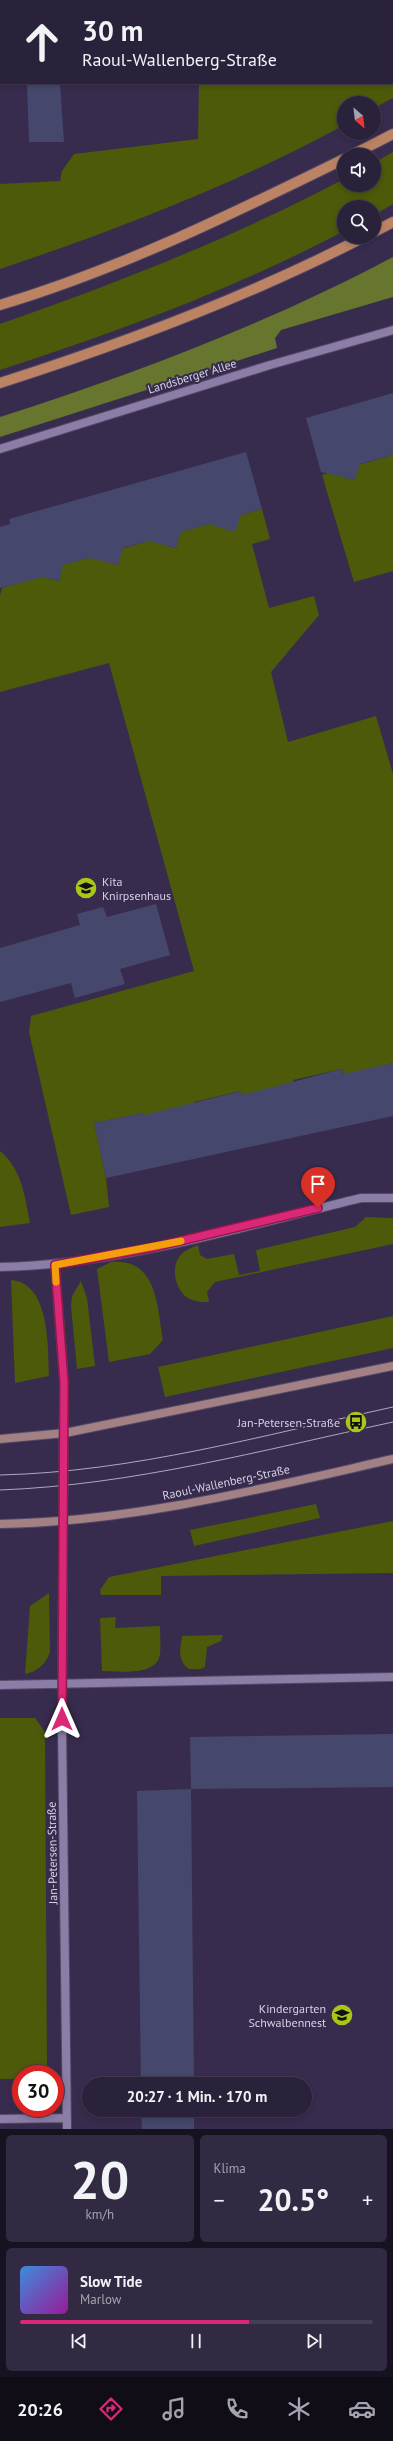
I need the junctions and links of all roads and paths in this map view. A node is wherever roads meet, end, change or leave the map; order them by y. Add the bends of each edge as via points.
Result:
1 (393, 134) edge
2 (366, 148) edge
3 (337, 162) edge
4 (393, 222) edge
5 (381, 228) edge
6 (349, 244) edge
7 (0, 305) edge
8 (393, 330) edge
9 (0, 383) edge
10 (0, 449) edge
11 (393, 1198) edge
12 (55, 1265) junction
13 (0, 1267) edge
14 (393, 1366) edge
15 (65, 1433) junction
16 (0, 1438) edge
17 (393, 1458) edge
18 (62, 1520) junction
19 (0, 1524) edge
20 (393, 1677) edge
21 (0, 1685) edge
22 (62, 1685) junction
23 (67, 2118) junction
24 (0, 2119) edge
25 (67, 2129) edge

1 - 2 main road
3 - 7 main road via 200,230 44,292
4 - 5 main road
6 - 9 main road via 231,300 72,360
8 - 10 street, Landsberger Allee via 270,365
11 - 12 street via 361,1198 155,1247
12 - 13 street
12 - 15 street via 64,1382
14 - 15 main road
15 - 16 main road
15 - 18 street
17 - 18 main road, Raoul-Wallenberg-Straße via 174,1506
18 - 19 main road, Raoul-Wallenberg-Straße
18 - 22 street, Jan-Petersen-Straße
20 - 22 street
21 - 22 street
22 - 23 street, Jan-Petersen-Straße
23 - 24 street
23 - 25 street, Jan-Petersen-Straße

